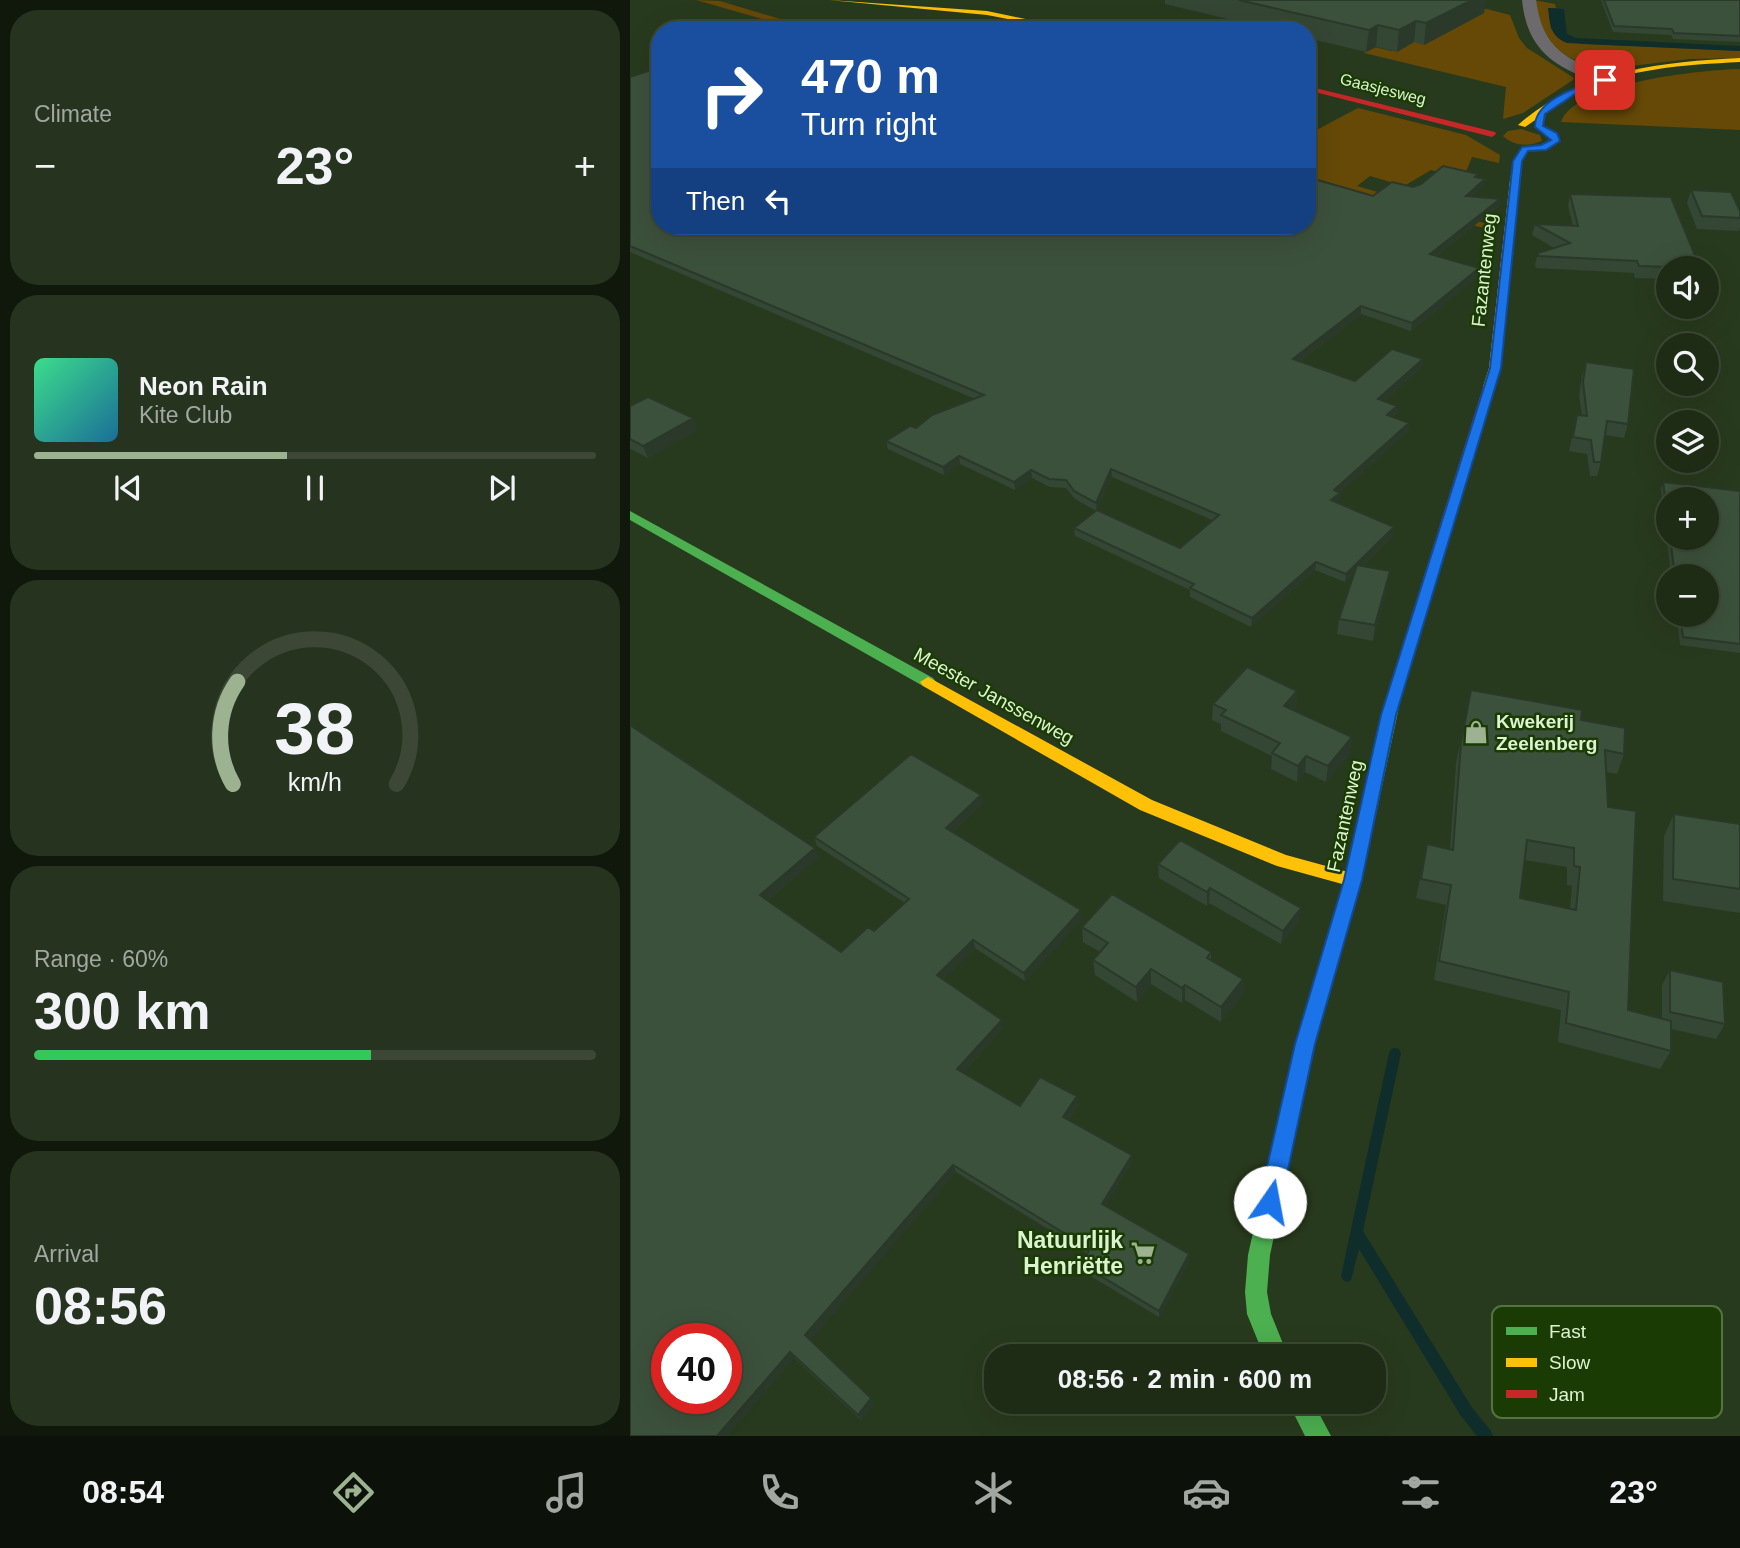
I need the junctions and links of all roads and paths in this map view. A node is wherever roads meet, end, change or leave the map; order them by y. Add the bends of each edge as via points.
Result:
1 (832, 0) edge
2 (1529, 0) edge
3 (1028, 21) edge
4 (1740, 61) edge
5 (1605, 80) junction
6 (1316, 90) edge
7 (1508, 144) junction
8 (1543, 148) dead end
9 (630, 515) edge
10 (1353, 880) junction
11 (1271, 1344) edge
12 (1307, 1414) edge
13 (1319, 1436) edge

1 - 3 street via 987,13
2 - 5 street via 1541,44 1559,60
4 - 5 street via 1672,66
5 - 7 street via 1574,91 1541,125 1522,125
6 - 7 street, Gaasjesweg via 1450,123
7 - 8 street
7 - 10 street, Fazantenweg via 1495,368 1388,715
9 - 10 street, Meester Janssenweg via 1146,805 1283,862
10 - 11 street, Fazantenweg via 1305,1044 1259,1255 1259,1314
12 - 13 street

